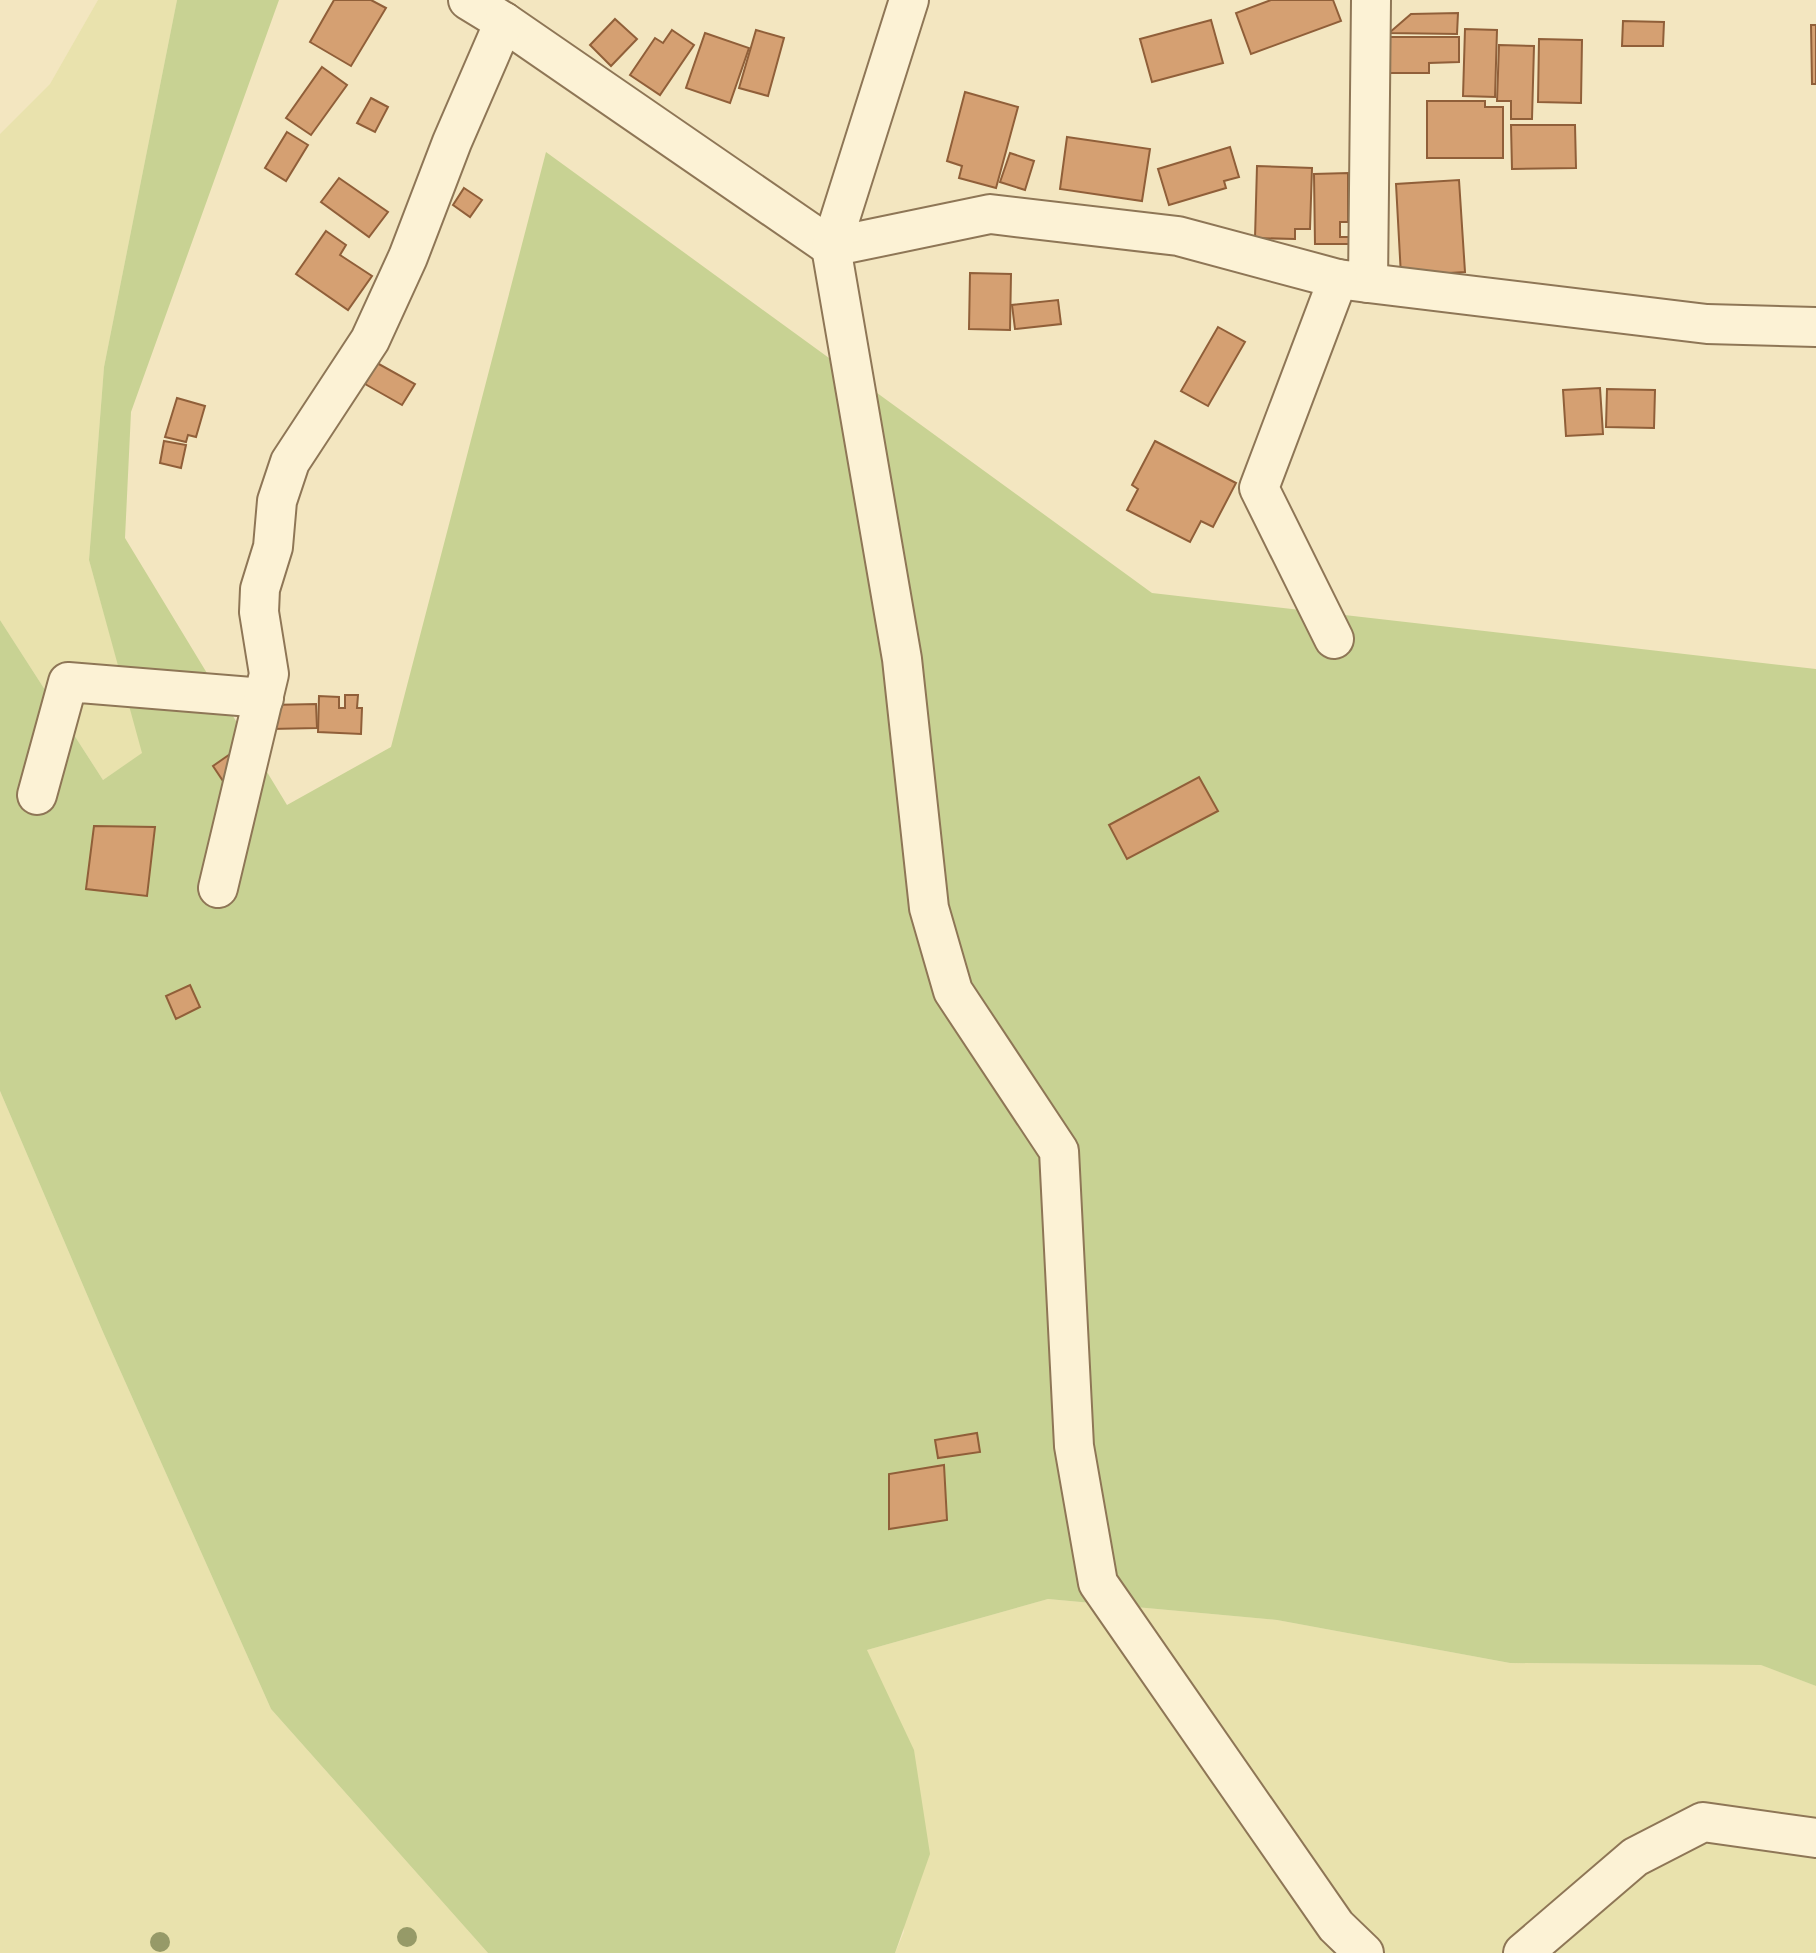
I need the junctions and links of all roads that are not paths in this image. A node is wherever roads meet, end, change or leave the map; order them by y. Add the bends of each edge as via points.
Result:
1 (468, 0) edge
2 (909, 0) edge
3 (1371, 0) edge
4 (504, 22) junction
5 (831, 247) junction
6 (1353, 281) junction
7 (1816, 327) edge
8 (1334, 639) dead end
9 (264, 698) junction
10 (37, 795) dead end
11 (218, 888) dead end
12 (1816, 1838) edge
13 (1364, 1953) edge
14 (1523, 1953) edge

1 - 4 street
2 - 5 street
3 - 6 street
4 - 5 street
4 - 9 street via 370,340 290,462 260,589 269,674
5 - 6 street via 990,214 1178,236
5 - 13 street via 902,659 929,908 953,991 1059,1151 1074,1446 1098,1583 1336,1927
6 - 7 street via 1707,324
6 - 8 street via 1259,488
9 - 10 street via 68,682
9 - 11 street
12 - 14 street via 1703,1822 1635,1857

